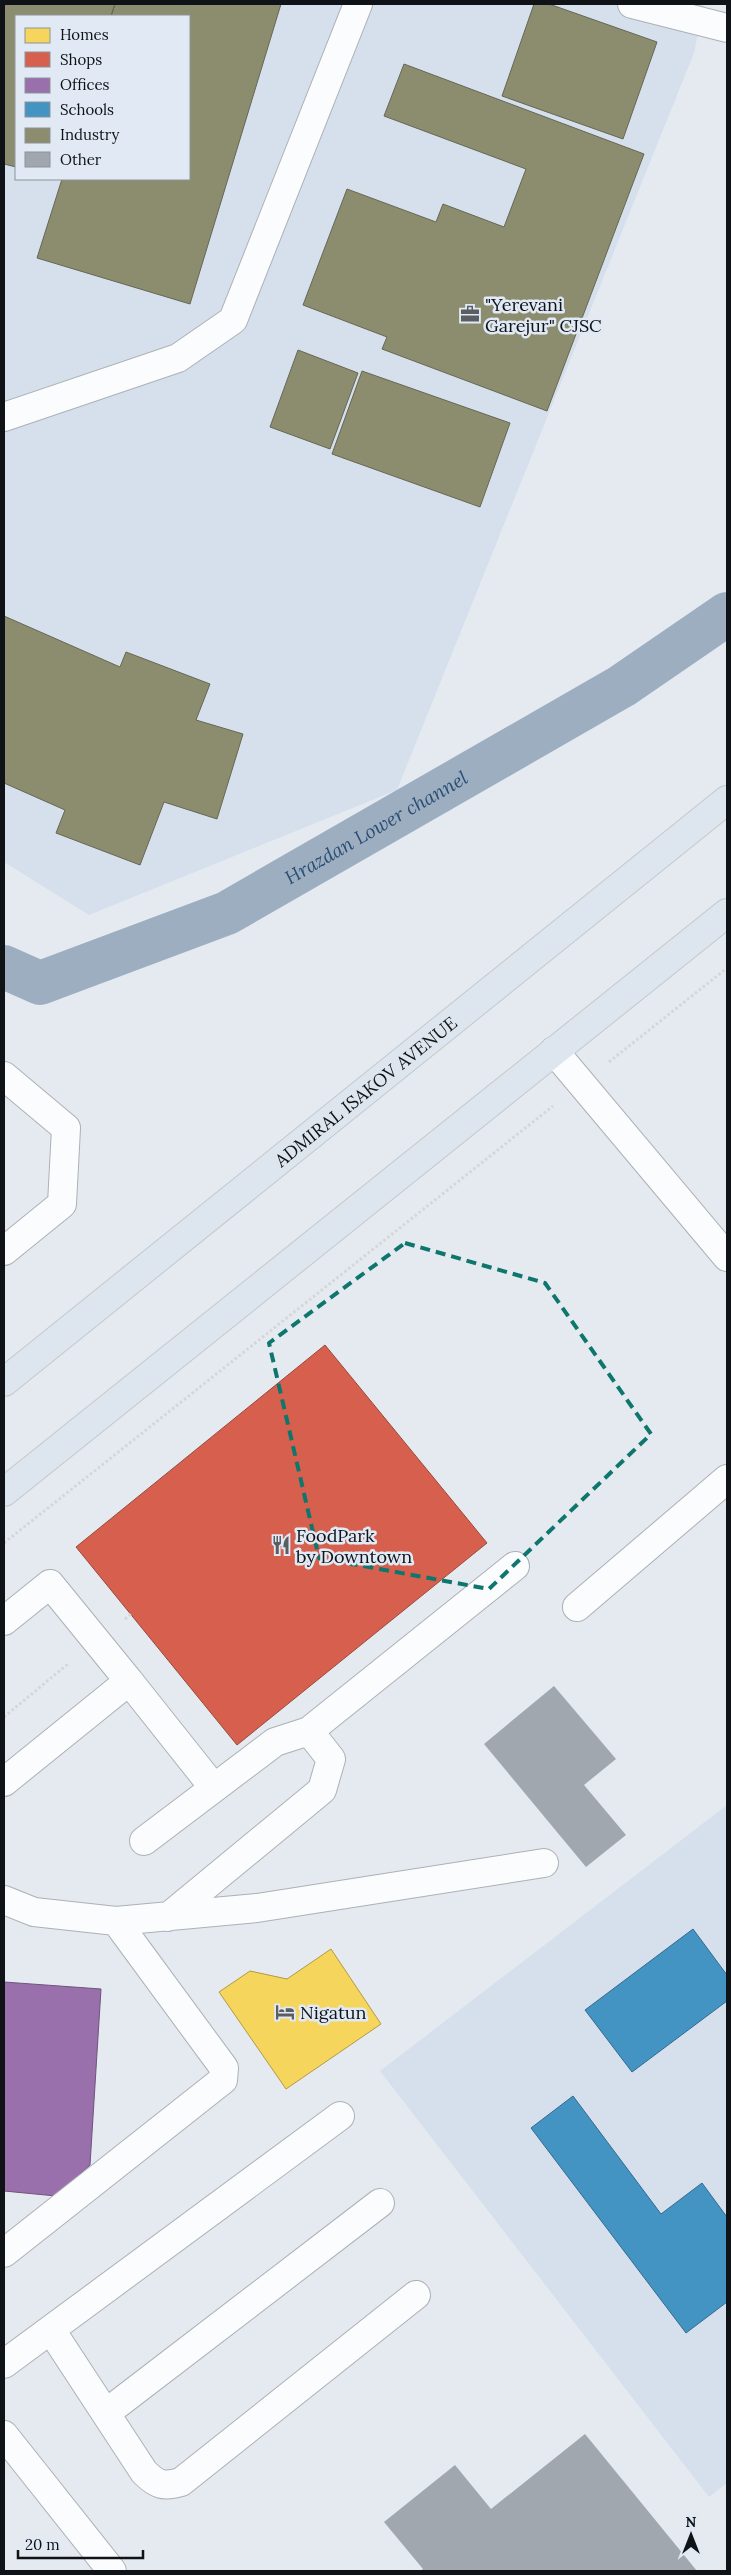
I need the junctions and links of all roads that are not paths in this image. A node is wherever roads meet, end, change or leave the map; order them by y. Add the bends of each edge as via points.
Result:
1 (358, 4) edge
2 (632, 4) edge
3 (727, 28) edge
4 (4, 417) edge
5 (727, 800) edge
6 (727, 913) edge
7 (554, 1051) junction
8 (4, 1076) edge
9 (4, 1251) edge
10 (727, 1257) edge
11 (4, 1382) edge
12 (727, 1479) edge
13 (4, 1492) edge
14 (516, 1566) dead end
15 (577, 1607) dead end
16 (4, 1621) edge
17 (129, 1681) junction
18 (310, 1731) junction
19 (4, 1782) edge
20 (214, 1788) junction
21 (144, 1841) dead end
22 (544, 1862) dead end
23 (4, 1900) edge
24 (168, 1917) junction
25 (116, 1922) junction
26 (340, 2116) dead end
27 (380, 2203) dead end
28 (4, 2253) edge
29 (416, 2295) dead end
30 (51, 2330) junction
31 (4, 2364) edge
32 (106, 2413) junction
33 (4, 2435) edge
34 (112, 2571) edge

1 - 4 lane via 233,320 178,358
2 - 3 lane
5 - 11 highway, ADMIRAL ISAKOV AVENUE
6 - 7 highway
7 - 10 lane
7 - 13 highway
8 - 9 lane via 66,1128 62,1204
12 - 15 lane
14 - 18 lane
16 - 17 lane via 50,1584
17 - 19 lane
17 - 20 lane
18 - 20 lane via 275,1742
18 - 24 lane via 331,1759 322,1790
20 - 21 lane
22 - 24 lane via 257,1908
23 - 25 lane via 34,1912
24 - 25 lane
25 - 28 lane via 224,2068 223,2080
26 - 30 lane
27 - 32 lane
29 - 32 lane via 181,2482 166,2486 156,2484 144,2472
30 - 31 lane
30 - 32 lane
33 - 34 lane

